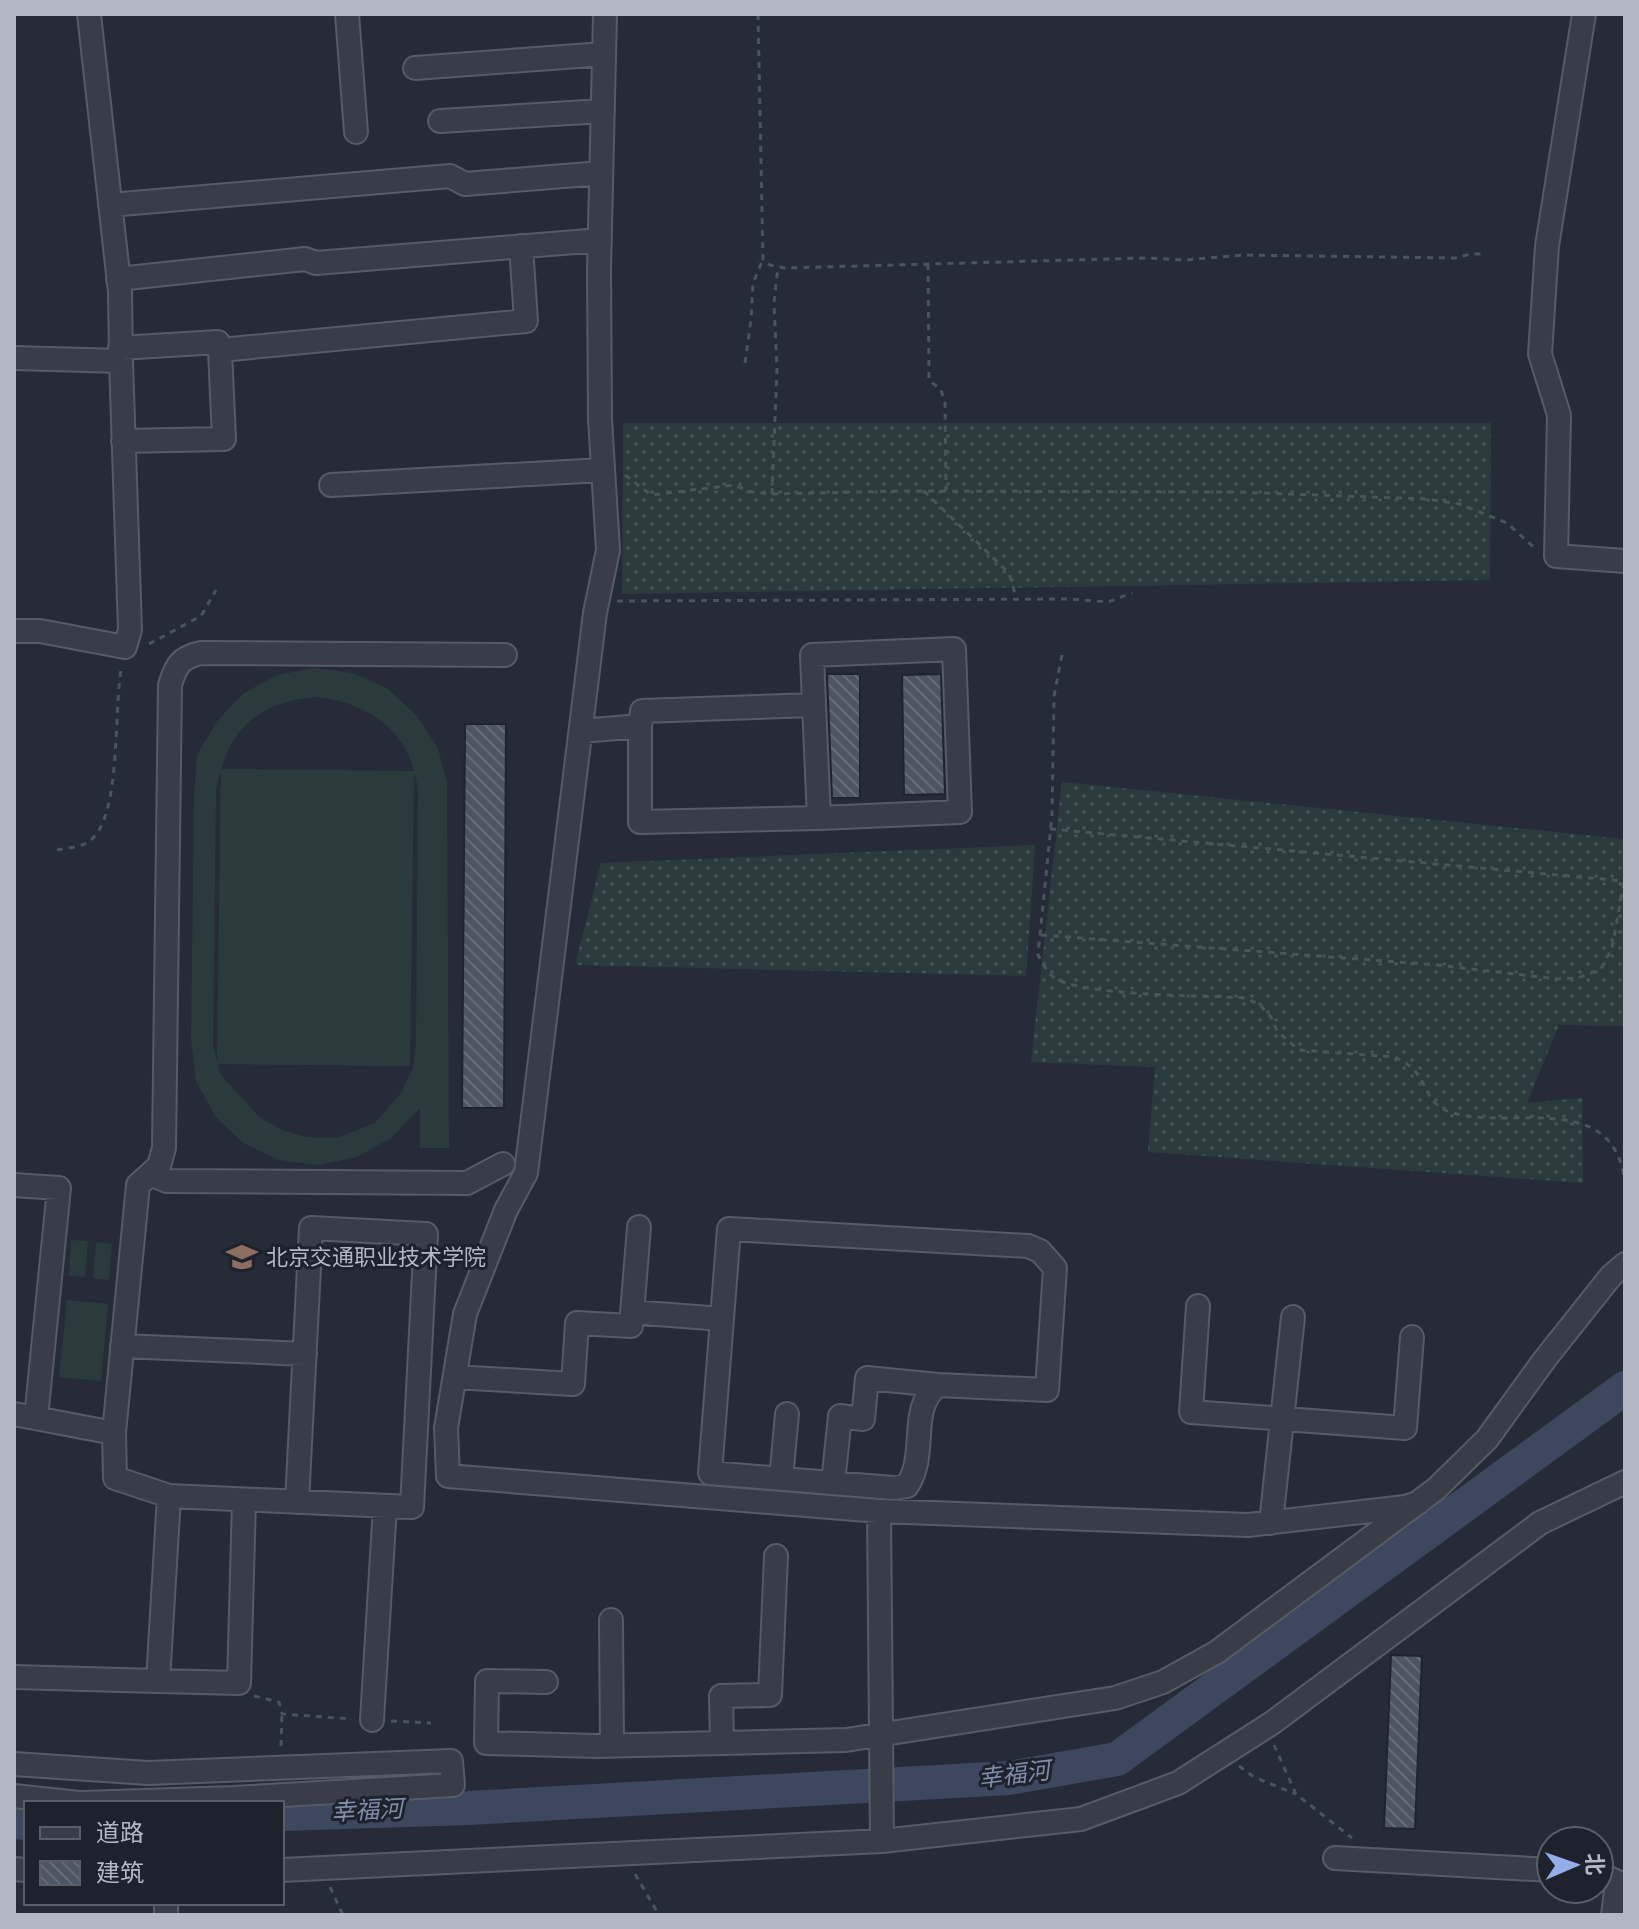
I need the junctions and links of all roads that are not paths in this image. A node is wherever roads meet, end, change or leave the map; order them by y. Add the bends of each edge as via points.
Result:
1 (89, 14) edge
2 (347, 14) edge
3 (605, 14) edge
4 (1584, 14) edge
5 (604, 54) junction
6 (415, 68) dead end
7 (603, 111) junction
8 (440, 121) dead end
9 (356, 132) dead end
10 (601, 173) junction
11 (110, 205) junction
12 (600, 240) junction
13 (521, 246) junction
14 (118, 279) junction
15 (220, 350) junction
16 (120, 354) junction
17 (14, 358) edge
18 (123, 441) junction
19 (603, 470) junction
20 (331, 485) dead end
21 (1625, 561) edge
22 (14, 631) edge
23 (505, 655) dead end
24 (814, 705) junction
25 (640, 726) junction
26 (581, 731) junction
27 (819, 818) junction
28 (503, 1164) dead end
29 (150, 1174) junction
30 (14, 1185) edge
31 (639, 1227) dead end
32 (1625, 1264) edge
33 (1198, 1306) dead end
34 (632, 1312) junction
35 (1293, 1317) dead end
36 (722, 1319) junction
37 (1412, 1337) dead end
38 (122, 1346) junction
39 (305, 1354) junction
40 (455, 1377) junction
41 (938, 1385) junction
42 (787, 1414) dead end
43 (25, 1416) edge
44 (1282, 1419) junction
45 (114, 1433) junction
46 (781, 1479) junction
47 (1625, 1482) edge
48 (833, 1483) junction
49 (169, 1496) junction
50 (244, 1500) junction
51 (297, 1502) junction
52 (1418, 1503) junction
53 (385, 1506) junction
54 (879, 1511) junction
55 (1271, 1523) junction
56 (776, 1556) dead end
57 (611, 1620) dead end
58 (14, 1677) edge
59 (158, 1681) junction
60 (546, 1682) dead end
61 (372, 1720) road end
62 (883, 1735) junction
63 (722, 1743) junction
64 (604, 1746) junction
65 (401, 1762) junction
66 (14, 1764) edge
67 (291, 1766) junction
68 (55, 1768) junction
69 (199, 1770) junction
70 (102, 1771) junction
71 (403, 1788) junction
72 (305, 1794) junction
73 (14, 1796) edge
74 (200, 1799) junction
75 (50, 1801) joint
76 (102, 1801) edge
77 (135, 1801) edge
78 (882, 1841) junction
79 (1335, 1858) dead end
80 (1535, 1869) edge
81 (284, 1870) edge

1 - 11 street
2 - 9 street
3 - 5 street
4 - 21 street via 1547,246 1540,354 1559,415 1556,556
5 - 6 street
5 - 7 street
7 - 8 street
7 - 10 street
10 - 11 street via 465,184 450,176
10 - 12 street
11 - 14 street
12 - 13 street
12 - 19 street
13 - 14 street via 316,263 305,259
13 - 15 street via 526,321
14 - 16 street
15 - 16 street via 218,342
15 - 18 street via 224,439
16 - 17 street
16 - 18 street
18 - 22 street via 130,630 125,647
19 - 20 street
19 - 26 street via 608,550
23 - 29 street via 201,653 176,666 170,685 164,1148 159,1166
24 - 25 street via 642,711
24 - 27 street
24 - 27 street via 812,655 954,649 960,812
25 - 26 street
25 - 27 street via 640,822
26 - 40 street via 526,1173 465,1314
28 - 29 street via 467,1183 167,1181
29 - 38 street via 138,1185
30 - 43 street via 59,1188
31 - 34 street
32 - 52 street via 1487,1439
33 - 44 street via 1191,1412
34 - 36 street
34 - 40 street via 631,1326 577,1323 573,1384
35 - 44 street
36 - 41 street via 729,1229 1028,1246 1040,1251 1055,1268 1047,1390
36 - 46 street via 710,1473
37 - 44 street via 1405,1428
38 - 39 street
38 - 45 street
39 - 51 street
39 - 53 street via 311,1228 426,1234 412,1507
40 - 54 street via 446,1428 448,1476
41 - 48 street via 923,1401 916,1471 907,1486
41 - 48 street via 867,1378 863,1419 840,1416
42 - 46 street
43 - 45 street
44 - 55 street
45 - 49 street via 115,1478
46 - 48 street
47 - 78 street via 1540,1523 1266,1728 1178,1783 1081,1819
49 - 50 street
49 - 59 street
50 - 51 street
50 - 59 street via 239,1683
51 - 53 street
52 - 55 street
52 - 62 street via 1217,1652 1163,1682 1115,1698
53 - 61 street
54 - 55 street
54 - 62 street
56 - 63 street via 770,1695 721,1696
57 - 64 street
58 - 59 street
60 - 64 street via 487,1681 486,1743
62 - 63 street
62 - 78 street
63 - 64 street
65 - 67 street
65 - 71 street
65 - 71 street via 451,1761 453,1785
66 - 68 street
67 - 69 street
67 - 72 street
68 - 70 street
68 - 75 street
69 - 70 street
69 - 74 street
70 - 76 street
71 - 72 street
72 - 74 street
73 - 75 street
74 - 77 street
78 - 81 street
79 - 80 street

